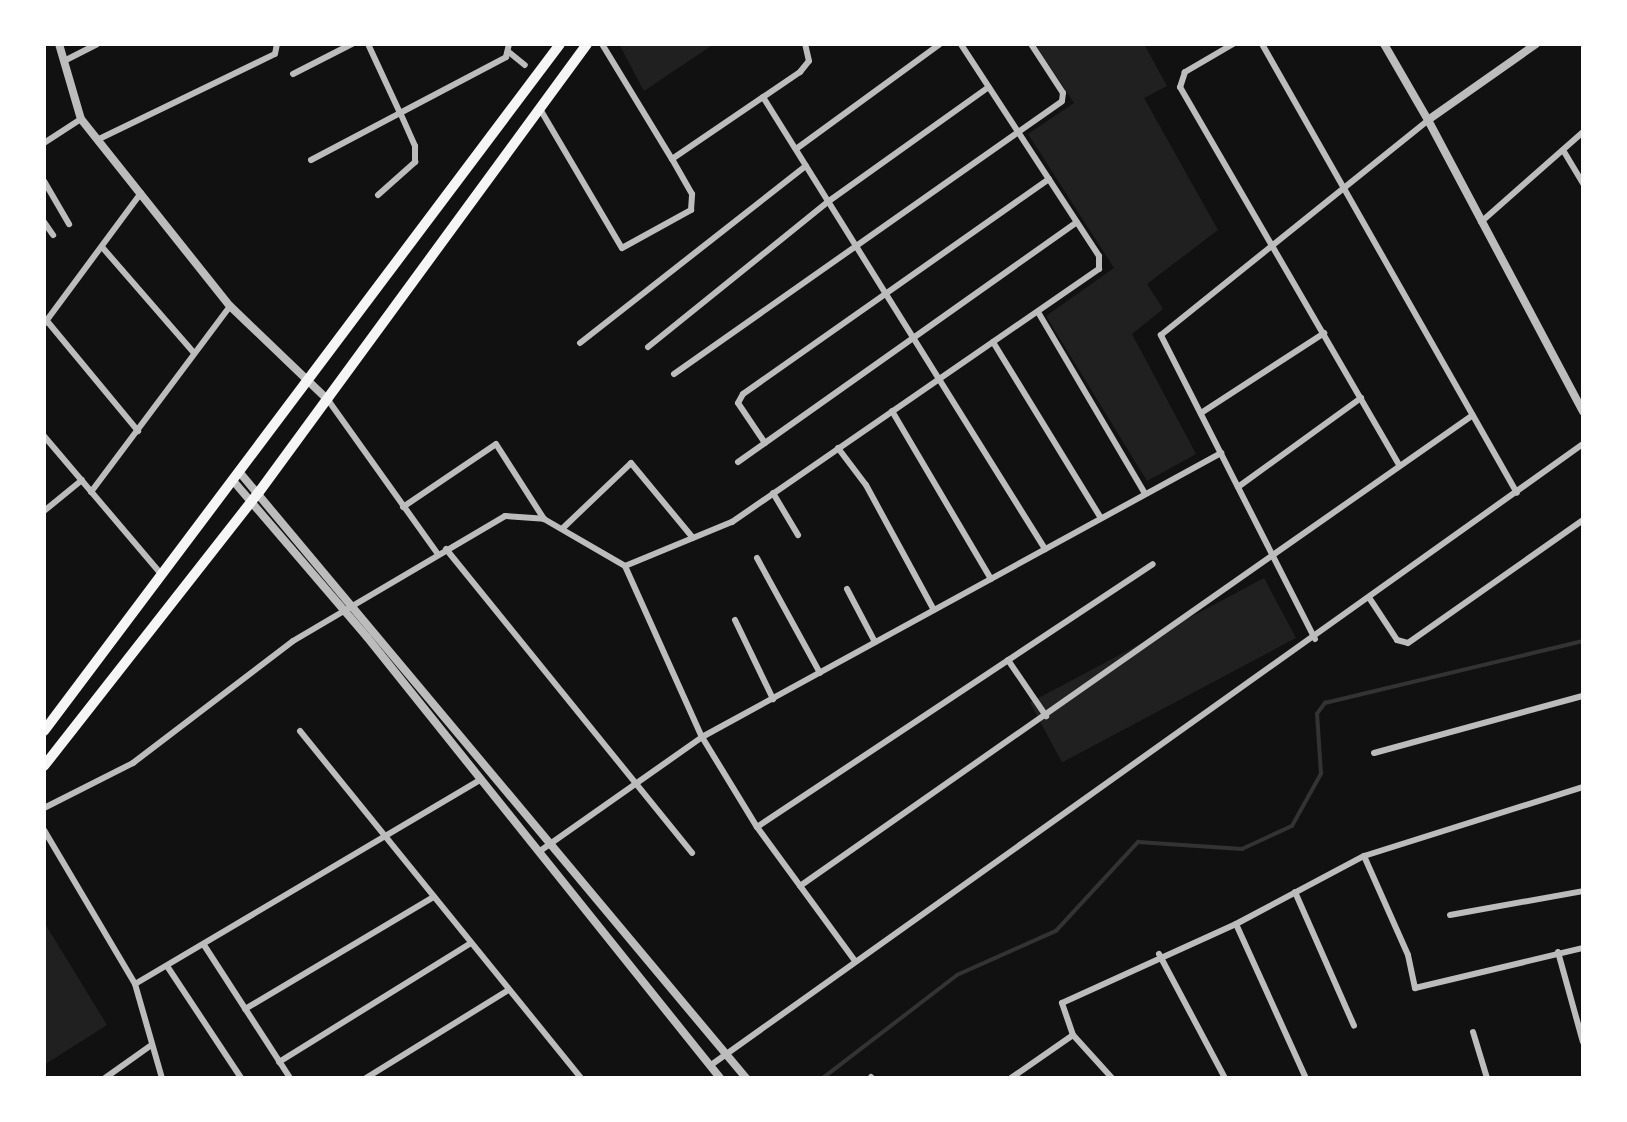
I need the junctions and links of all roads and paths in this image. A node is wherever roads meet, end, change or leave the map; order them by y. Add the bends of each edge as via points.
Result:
1 (59, 44) edge
2 (97, 44) edge
3 (277, 44) edge
4 (352, 44) edge
5 (368, 44) edge
6 (509, 44) edge
7 (560, 44) edge
8 (587, 44) edge
9 (603, 44) edge
10 (805, 44) edge
11 (940, 44) edge
12 (961, 44) edge
13 (1031, 44) edge
14 (1233, 44) edge
15 (1262, 44) edge
16 (1384, 44) edge
17 (1535, 44) edge
18 (510, 53) junction
19 (64, 61) junction
20 (525, 65) dead end
21 (293, 74) dead end
22 (989, 87) junction
23 (763, 97) junction
24 (540, 109) junction
25 (400, 113) junction
26 (81, 119) junction
27 (1428, 121) junction
28 (1017, 131) junction
29 (1583, 132) edge
30 (99, 139) junction
31 (44, 143) edge
32 (796, 149) junction
33 (1563, 150) junction
34 (672, 159) junction
35 (311, 160) dead end
36 (806, 166) junction
37 (1049, 179) junction
38 (44, 181) edge
39 (1583, 183) edge
40 (1343, 188) junction
41 (141, 193) junction
42 (378, 195) dead end
43 (829, 201) junction
44 (44, 222) edge
45 (1077, 222) junction
46 (1481, 222) junction
47 (69, 224) dead end
48 (52, 235) dead end
49 (855, 243) junction
50 (1271, 246) junction
51 (102, 247) junction
52 (887, 291) junction
53 (229, 306) junction
54 (1038, 312) junction
55 (45, 323) edge
56 (914, 333) junction
57 (1324, 333) junction
58 (993, 342) junction
59 (580, 343) dead end
60 (648, 347) dead end
61 (194, 353) junction
62 (674, 374) dead end
63 (941, 377) junction
64 (306, 384) junction
65 (1361, 398) junction
66 (328, 400) junction
67 (892, 411) junction
68 (1583, 411) edge
69 (1201, 413) junction
70 (1473, 415) junction
71 (138, 431) junction
72 (44, 436) edge
73 (765, 443) junction
74 (1583, 444) edge
75 (838, 448) junction
76 (1221, 453) junction
77 (738, 462) dead end
78 (1399, 465) junction
79 (238, 479) junction
80 (82, 480) junction
81 (1238, 486) junction
82 (92, 492) junction
83 (773, 494) junction
84 (1145, 494) junction
85 (1517, 494) junction
86 (256, 496) junction
87 (403, 507) junction
88 (44, 511) edge
89 (1101, 518) junction
90 (544, 519) junction
91 (1583, 520) edge
92 (563, 528) junction
93 (798, 535) dead end
94 (693, 538) junction
95 (446, 549) junction
96 (1045, 549) junction
97 (439, 554) junction
98 (757, 558) dead end
99 (1275, 559) junction
100 (1153, 564) dead end
101 (625, 566) junction
102 (162, 575) junction
103 (990, 579) junction
104 (847, 589) dead end
105 (1370, 599) junction
106 (354, 604) junction
107 (344, 610) junction
108 (934, 610) junction
109 (735, 620) dead end
110 (1315, 639) junction
111 (875, 642) junction
112 (1008, 660) junction
113 (820, 673) junction
114 (1583, 696) edge
115 (773, 699) junction
116 (1046, 716) junction
117 (300, 731) dead end
118 (44, 732) edge
119 (702, 737) junction
120 (1374, 753) dead end
121 (44, 765) edge
122 (481, 779) junction
123 (641, 785) junction
124 (1583, 787) edge
125 (44, 808) edge
126 (757, 827) junction
127 (44, 830) edge
128 (386, 836) junction
129 (550, 844) junction
130 (540, 851) junction
131 (692, 853) dead end
132 (1364, 856) junction
133 (800, 886) junction
134 (1583, 891) edge
135 (1294, 892) junction
136 (434, 897) junction
137 (1450, 915) dead end
138 (1236, 924) junction
139 (469, 944) junction
140 (204, 946) junction
141 (1583, 948) edge
142 (1558, 952) junction
143 (1158, 954) junction
144 (855, 961) junction
145 (167, 966) junction
146 (135, 984) junction
147 (507, 991) junction
148 (245, 1009) junction
149 (1354, 1026) dead end
150 (1473, 1032) dead end
151 (1073, 1035) junction
152 (1583, 1042) edge
153 (150, 1046) junction
154 (725, 1053) junction
155 (279, 1062) junction
156 (711, 1065) junction
157 (105, 1078) edge
158 (162, 1078) edge
159 (241, 1078) edge
160 (290, 1078) edge
161 (366, 1078) edge
162 (581, 1078) edge
163 (720, 1078) edge
164 (746, 1078) edge
165 (1011, 1078) edge
166 (1112, 1078) edge
167 (1225, 1078) edge
168 (1306, 1078) edge
169 (1487, 1078) edge

1 - 19 street
2 - 19 street
3 - 30 street via 275,54
4 - 21 street
5 - 25 street
6 - 18 street
7 - 64 main road
8 - 24 main road
9 - 34 street
10 - 23 street via 809,61
11 - 32 street
12 - 22 street
13 - 28 street via 1063,97
14 - 50 street via 1185,72 1180,87
15 - 40 street
16 - 27 street
17 - 27 street
18 - 20 street
18 - 25 street
19 - 26 street
22 - 28 street
22 - 43 street
23 - 32 street
23 - 34 street
24 - 34 street via 622,248 691,210 692,194
24 - 66 main road
25 - 35 street
25 - 42 street via 415,146 415,162
26 - 30 street
26 - 31 street
27 - 40 street
27 - 46 street
28 - 37 street
28 - 49 street
29 - 33 street
30 - 41 street
32 - 36 street
33 - 39 street
33 - 46 street
36 - 43 street
36 - 59 street
37 - 45 street
37 - 52 street
38 - 47 street
40 - 50 street
40 - 70 street
41 - 51 street
41 - 53 street
43 - 49 street
43 - 60 street
44 - 48 street
45 - 54 street via 1099,256 1099,269
45 - 56 street
46 - 68 street
49 - 52 street
49 - 62 street
50 - 57 street
50 - 69 street via 1161,335
51 - 55 street
51 - 61 street
52 - 56 street
52 - 73 street via 741,397 738,403
53 - 61 street
53 - 64 street
54 - 58 street
54 - 84 street
55 - 71 street
56 - 63 street
56 - 73 street
57 - 65 street
57 - 69 street
58 - 63 street
58 - 89 street
61 - 71 street
63 - 67 street
63 - 96 street
64 - 66 street
64 - 79 main road
65 - 78 street
65 - 81 street
66 - 86 main road
66 - 87 street
67 - 75 street
67 - 103 street
69 - 76 street
70 - 78 street
70 - 85 street
71 - 82 street
72 - 80 street
73 - 77 street
74 - 85 street
75 - 83 street
75 - 108 street via 866,485
76 - 81 street
76 - 84 street
78 - 99 street
79 - 86 street
79 - 102 main road
80 - 82 street
80 - 88 street
81 - 99 street
82 - 102 street
83 - 93 street
83 - 94 street via 732,522
84 - 89 street
85 - 105 street
86 - 106 street
86 - 107 street
86 - 121 main road
87 - 90 street via 496,444
87 - 97 street
89 - 96 street
90 - 92 street
90 - 95 street via 505,516
91 - 105 street via 1408,643 1397,640
92 - 94 street via 631,463
92 - 101 street
94 - 101 street
95 - 97 street
95 - 123 street
96 - 103 street
97 - 106 street
98 - 113 street
99 - 110 street
99 - 116 street
100 - 112 street
101 - 119 street
102 - 118 main road
103 - 108 street
104 - 111 street
105 - 110 street
106 - 107 street
106 - 129 street
107 - 122 street
107 - 125 street via 251,669 133,763
108 - 111 street
109 - 115 street
110 - 144 street
111 - 113 street
112 - 116 street
112 - 126 street
113 - 115 street
114 - 120 street
115 - 119 street
116 - 133 street
117 - 128 street
119 - 123 street
119 - 126 street
122 - 128 street
122 - 130 street
123 - 129 street
123 - 131 street
124 - 132 street
126 - 133 street
127 - 146 street
128 - 136 street
128 - 140 street
129 - 130 street
129 - 154 street
130 - 156 street
132 - 135 street
132 - 142 street via 1408,955 1415,988
133 - 144 street
134 - 137 street
135 - 138 street
135 - 149 street
136 - 139 street
136 - 148 street
138 - 143 street
138 - 168 street
139 - 147 street
139 - 155 street
140 - 145 street
140 - 148 street
141 - 142 street
142 - 152 street
143 - 151 street via 1062,1003
143 - 167 street
144 - 154 street
145 - 146 street
145 - 159 street
146 - 153 street
147 - 161 street
147 - 162 street
148 - 155 street
150 - 169 street
151 - 165 street
151 - 166 street
153 - 157 street
153 - 158 street
154 - 156 street
154 - 164 street
155 - 160 street
156 - 163 street

